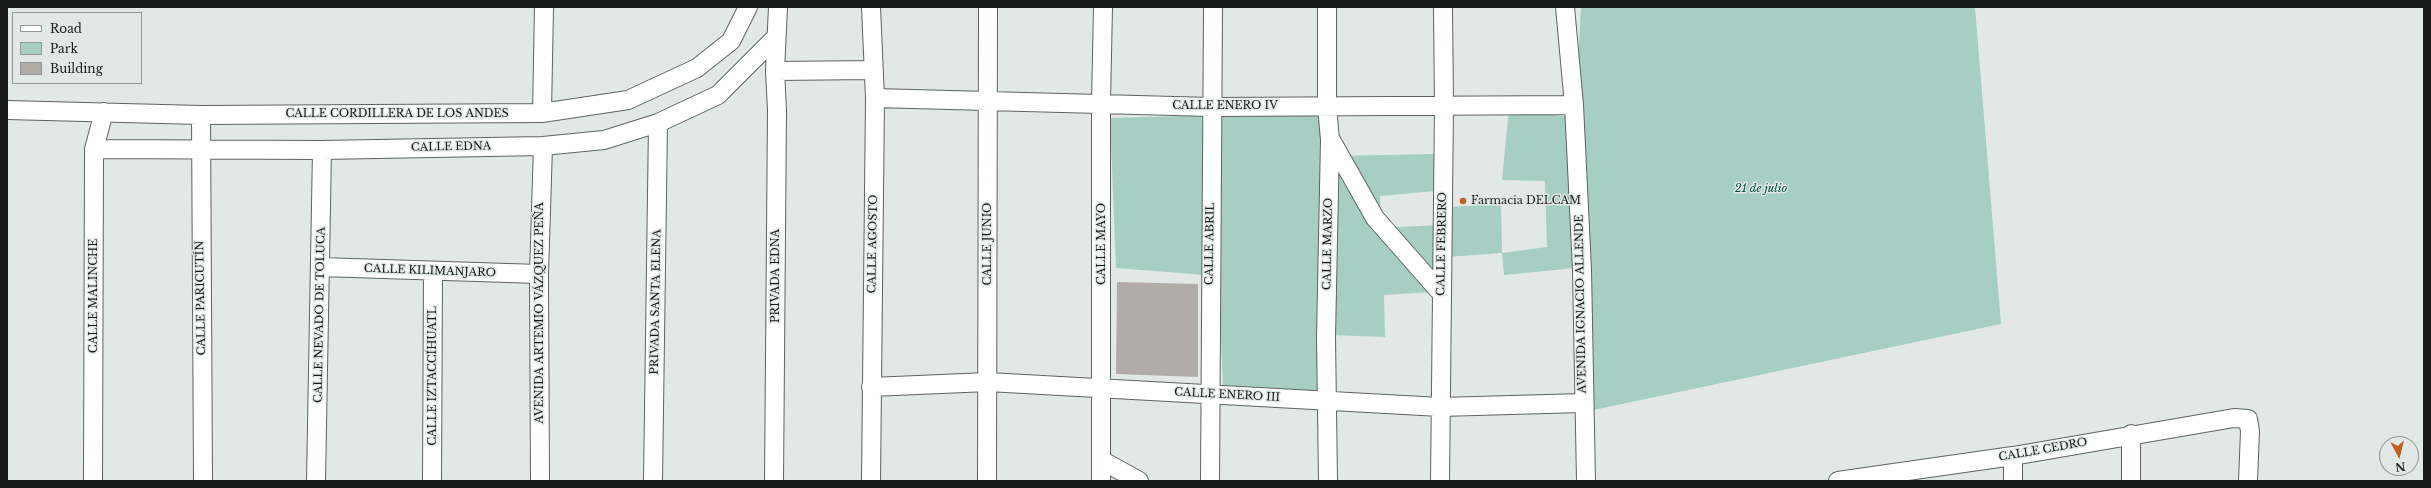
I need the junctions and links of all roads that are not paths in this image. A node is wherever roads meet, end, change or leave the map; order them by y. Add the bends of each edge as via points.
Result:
1 (544, 7) edge
2 (748, 7) edge
3 (778, 7) edge
4 (871, 7) edge
5 (988, 7) edge
6 (1103, 7) edge
7 (1214, 7) edge
8 (1327, 7) edge
9 (1443, 7) edge
10 (1567, 10) edge
11 (776, 37) junction
12 (874, 70) junction
13 (775, 72) junction
14 (875, 98) junction
15 (988, 100) junction
16 (1100, 103) junction
17 (1574, 105) junction
18 (1327, 106) junction
19 (1212, 107) junction
20 (1444, 107) junction
21 (7, 110) edge
22 (104, 112) junction
23 (542, 113) junction
24 (201, 115) junction
25 (658, 123) junction
26 (1330, 140) junction
27 (543, 146) junction
28 (94, 149) junction
29 (200, 149) junction
30 (322, 150) junction
31 (321, 267) junction
32 (434, 271) junction
33 (539, 274) junction
34 (1441, 293) junction
35 (988, 382) junction
36 (871, 387) junction
37 (1102, 388) junction
38 (1210, 394) junction
39 (1328, 400) junction
40 (1583, 402) junction
41 (1440, 406) junction
42 (2131, 434) junction
43 (2012, 456) junction
44 (1101, 460) junction
45 (1900, 477) edge
46 (93, 481) edge
47 (203, 481) edge
48 (316, 481) edge
49 (432, 481) edge
50 (540, 481) edge
51 (653, 481) edge
52 (774, 481) edge
53 (871, 481) edge
54 (987, 481) edge
55 (1101, 481) edge
56 (1139, 481) edge
57 (1210, 481) edge
58 (1328, 481) edge
59 (1440, 481) edge
60 (1586, 481) edge
61 (1838, 481) edge
62 (2013, 481) edge
63 (2131, 481) edge
64 (2248, 481) edge

1 - 23 street
2 - 23 street, CALLE CORDILLERA DE LOS ANDES via 731,41 696,68 628,100
3 - 11 street, PRIVADA EDNA
4 - 12 street, CALLE AGOSTO
5 - 15 street, CALLE JUNIO
6 - 16 street, CALLE MAYO
7 - 19 street, CALLE ABRIL
8 - 18 street, CALLE MARZO
9 - 20 street, CALLE FEBRERO
10 - 17 street, AVENIDA IGNACIO ALLENDE
11 - 13 street, PRIVADA EDNA
11 - 25 street, CALLE EDNA via 718,95
12 - 13 street
12 - 14 street, CALLE AGOSTO
13 - 52 street, PRIVADA EDNA via 777,118
14 - 15 street, CALLE ENERO IV
14 - 36 street, CALLE AGOSTO
15 - 16 street, CALLE ENERO IV
15 - 35 street, CALLE JUNIO
16 - 19 street, CALLE ENERO IV
16 - 37 street, CALLE MAYO
17 - 20 street, CALLE ENERO IV
17 - 40 street, AVENIDA IGNACIO ALLENDE via 1582,270
18 - 19 street, CALLE ENERO IV
18 - 20 street, CALLE ENERO IV
18 - 26 street, CALLE MARZO
19 - 38 street, CALLE ABRIL
20 - 34 street, CALLE FEBRERO
21 - 22 street, CALLE CORDILLERA DE LOS ANDES
22 - 24 street, CALLE CORDILLERA DE LOS ANDES
22 - 28 street, CALLE MALINCHE
23 - 24 street, CALLE CORDILLERA DE LOS ANDES
24 - 29 street, CALLE PARICUTÍN
25 - 27 street, CALLE EDNA via 604,140
25 - 51 street, PRIVADA SANTA ELENA
26 - 34 street via 1374,218
26 - 39 street, CALLE MARZO via 1326,337
27 - 30 street, CALLE EDNA
27 - 33 street, AVENIDA ARTEMIO VÁZQUEZ PEÑA
28 - 29 street, CALLE EDNA
28 - 46 street, CALLE MALINCHE
29 - 30 street, CALLE EDNA
29 - 47 street, CALLE PARICUTÍN
30 - 31 street, CALLE NEVADO DE TOLUCA
31 - 32 street, CALLE KILIMANJARO
31 - 48 street, CALLE NEVADO DE TOLUCA
32 - 33 street, CALLE KILIMANJARO
32 - 49 street, CALLE IZTACCÍHUATL
33 - 50 street, AVENIDA ARTEMIO VÁZQUEZ PEÑA
34 - 41 street, CALLE FEBRERO
35 - 36 street, CALLE ENERO III
35 - 37 street, CALLE ENERO III
35 - 54 street, CALLE JUNIO
36 - 53 street, CALLE AGOSTO
37 - 38 street, CALLE ENERO III
37 - 44 street, CALLE MAYO
38 - 39 street, CALLE ENERO III
38 - 57 street, CALLE ABRIL
39 - 41 street, CALLE ENERO III
39 - 58 street, CALLE MARZO
40 - 41 street, CALLE ENERO III
40 - 60 street, AVENIDA IGNACIO ALLENDE
41 - 59 street, CALLE FEBRERO
42 - 43 street, CALLE CEDRO
42 - 63 street
42 - 64 street, CALLE CEDRO via 2234,418 2248,419
43 - 45 street, CALLE CEDRO
43 - 62 street
44 - 55 street, CALLE MAYO
44 - 56 street
45 - 61 street, CALLE CEDRO

